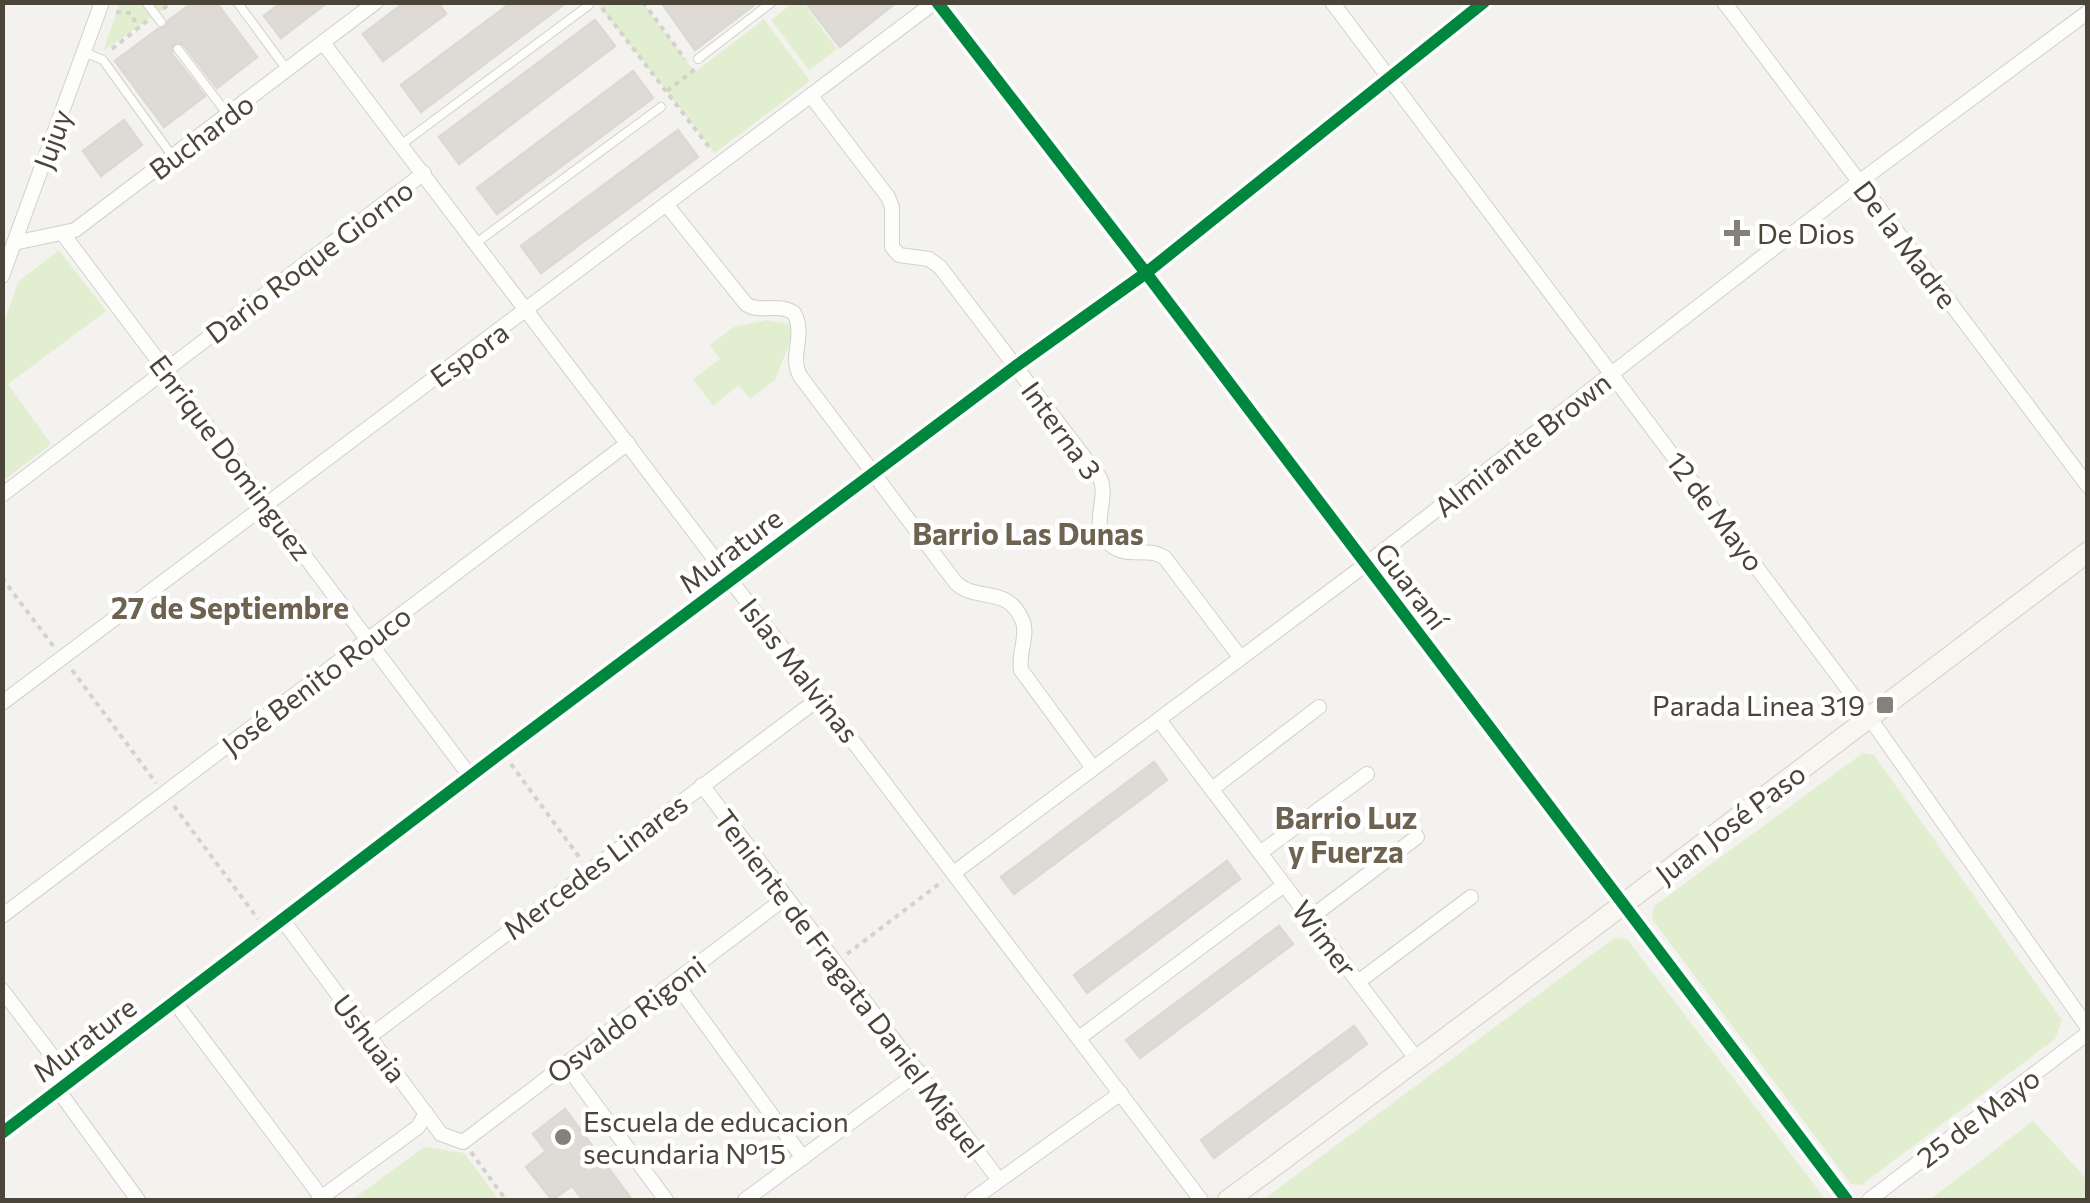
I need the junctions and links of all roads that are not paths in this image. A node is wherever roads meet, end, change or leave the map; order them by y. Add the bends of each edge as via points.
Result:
1 (102, 2) edge
2 (146, 2) edge
3 (237, 2) edge
4 (376, 2) edge
5 (772, 2) edge
6 (936, 2) edge
7 (1332, 2) edge
8 (1484, 2) edge
9 (1724, 2) edge
10 (594, 4) edge
11 (2088, 12) edge
12 (158, 18) road end
13 (324, 44) junction
14 (178, 48) dead end
15 (84, 52) junction
16 (698, 60) dead end
17 (288, 71) junction
18 (1389, 77) junction
19 (811, 96) junction
20 (661, 106) dead end
21 (228, 114) junction
22 (402, 144) junction
23 (173, 157) junction
24 (424, 174) junction
25 (1858, 182) junction
26 (666, 204) junction
27 (63, 234) junction
28 (14, 243) junction
29 (476, 244) junction
30 (1146, 273) junction
31 (2, 276) edge
32 (528, 310) junction
33 (1016, 366) junction
34 (166, 370) junction
35 (1614, 373) junction
36 (628, 443) junction
37 (874, 474) junction
38 (2088, 486) edge
39 (2, 495) edge
40 (266, 504) junction
41 (2088, 552) edge
42 (1365, 565) junction
43 (731, 581) junction
44 (369, 640) junction
45 (1240, 658) junction
46 (821, 698) junction
47 (2, 703) edge
48 (1319, 707) dead end
49 (1869, 717) junction
50 (1159, 720) junction
51 (1093, 768) junction
52 (1367, 774) dead end
53 (470, 776) junction
54 (702, 786) junction
55 (1212, 789) junction
56 (1417, 837) dead end
57 (1260, 853) junction
58 (955, 872) junction
59 (1284, 886) junction
60 (1471, 897) dead end
61 (785, 898) junction
62 (1621, 904) junction
63 (2, 916) edge
64 (1310, 918) junction
65 (282, 919) junction
66 (674, 982) junction
67 (1358, 982) junction
68 (2, 990) edge
69 (174, 1001) junction
70 (2088, 1030) edge
71 (369, 1037) junction
72 (1079, 1038) junction
73 (1418, 1061) junction
74 (566, 1065) junction
75 (919, 1072) junction
76 (58, 1090) junction
77 (1121, 1092) junction
78 (426, 1113) junction
79 (2, 1133) edge
80 (466, 1141) joint
81 (803, 1158) junction
82 (999, 1180) junction
83 (320, 1199) edge
84 (138, 1200) edge
85 (666, 1200) edge
86 (745, 1200) edge
87 (972, 1200) edge
88 (1201, 1200) edge
89 (1228, 1200) edge
90 (1847, 1200) edge
91 (1869, 1200) edge

1 - 15 street, Jujuy
2 - 12 lane
3 - 17 lane
4 - 13 street, Buchardo
5 - 16 lane
6 - 19 street, Espora
6 - 30 street, Guaraní
7 - 18 street, 12 de Mayo
8 - 18 street, Murature
9 - 25 street, De la Madre
10 - 22 lane
11 - 25 street, Almirante Brown
13 - 17 street, Buchardo
13 - 22 street, Islas Malvinas
14 - 21 lane
15 - 23 lane via 100,58
15 - 28 street, Jujuy
17 - 21 street, Buchardo
18 - 30 street, Murature
18 - 35 street, 12 de Mayo
19 - 26 street, Espora
19 - 33 street, Interna 3 via 888,198 892,247 940,267
20 - 29 lane
21 - 23 street, Buchardo
22 - 24 street, Islas Malvinas
23 - 27 street, Buchardo
24 - 29 street, Islas Malvinas
24 - 34 street, Dario Roque Giorno
25 - 35 street, Almirante Brown
25 - 38 street, De la Madre
26 - 32 street, Espora
26 - 37 street via 746,304 794,314 800,331 796,368
27 - 28 street, Buchardo
27 - 34 street, Enrique Dominguez
28 - 31 street, Jujuy
29 - 32 street, Islas Malvinas
30 - 33 street, Murature
30 - 42 street, Guaraní
32 - 36 street, Islas Malvinas
32 - 40 street, Espora
33 - 37 street, Murature
33 - 45 street, Interna 3 via 1100,478 1098,518 1108,543 1164,558
34 - 39 street, Dario Roque Giorno
34 - 40 street, Enrique Dominguez
35 - 42 street, Almirante Brown
35 - 49 street, 12 de Mayo
36 - 43 street, Islas Malvinas
36 - 44 street, José Benito Rouco
37 - 43 street, Murature
37 - 51 street via 963,589 997,595 1015,610 1023,623 1021,670
40 - 44 street, Enrique Dominguez
40 - 47 street, Espora
41 - 49 main road, Juan José Paso
42 - 45 street, Almirante Brown
42 - 62 street, Guaraní
43 - 46 street, Islas Malvinas
43 - 53 street, Murature
44 - 53 street, Enrique Dominguez
44 - 63 street, José Benito Rouco
45 - 50 street, Almirante Brown
46 - 54 street, Mercedes Linares
46 - 58 street, Islas Malvinas
48 - 55 street
49 - 62 main road, Juan José Paso
49 - 70 street, 12 de Mayo
50 - 51 street, Almirante Brown
50 - 55 street, Wimer
51 - 58 street, Almirante Brown
52 - 57 street
53 - 65 street, Murature
54 - 61 street, Teniente de Fragata Daniel Miguel
54 - 71 street, Mercedes Linares
55 - 57 street, Wimer
56 - 64 street
57 - 59 street, Wimer
58 - 72 street, Islas Malvinas
59 - 64 street, Wimer
59 - 72 street
60 - 67 street
61 - 66 street, Osvaldo Rigoni
61 - 75 street, Teniente de Fragata Daniel Miguel
62 - 73 main road, Juan José Paso
62 - 90 street, Guaraní
64 - 67 street, Wimer
65 - 69 street, Murature
65 - 71 street, Ushuaia
66 - 74 street, Osvaldo Rigoni
66 - 81 street
67 - 73 street, Wimer
68 - 76 street via 53,1057
69 - 76 street, Murature
69 - 83 street
70 - 91 street, 25 de Mayo
71 - 78 street, Ushuaia
72 - 77 street, Islas Malvinas
73 - 89 main road, Juan José Paso
74 - 80 street, Osvaldo Rigoni
74 - 85 street
75 - 81 street
75 - 82 street, Teniente de Fragata Daniel Miguel
76 - 79 street, Murature
76 - 84 street
77 - 82 street
77 - 88 street, Islas Malvinas
78 - 80 street, Ushuaia via 442,1134
78 - 83 street via 418,1128
81 - 86 street
82 - 87 street

